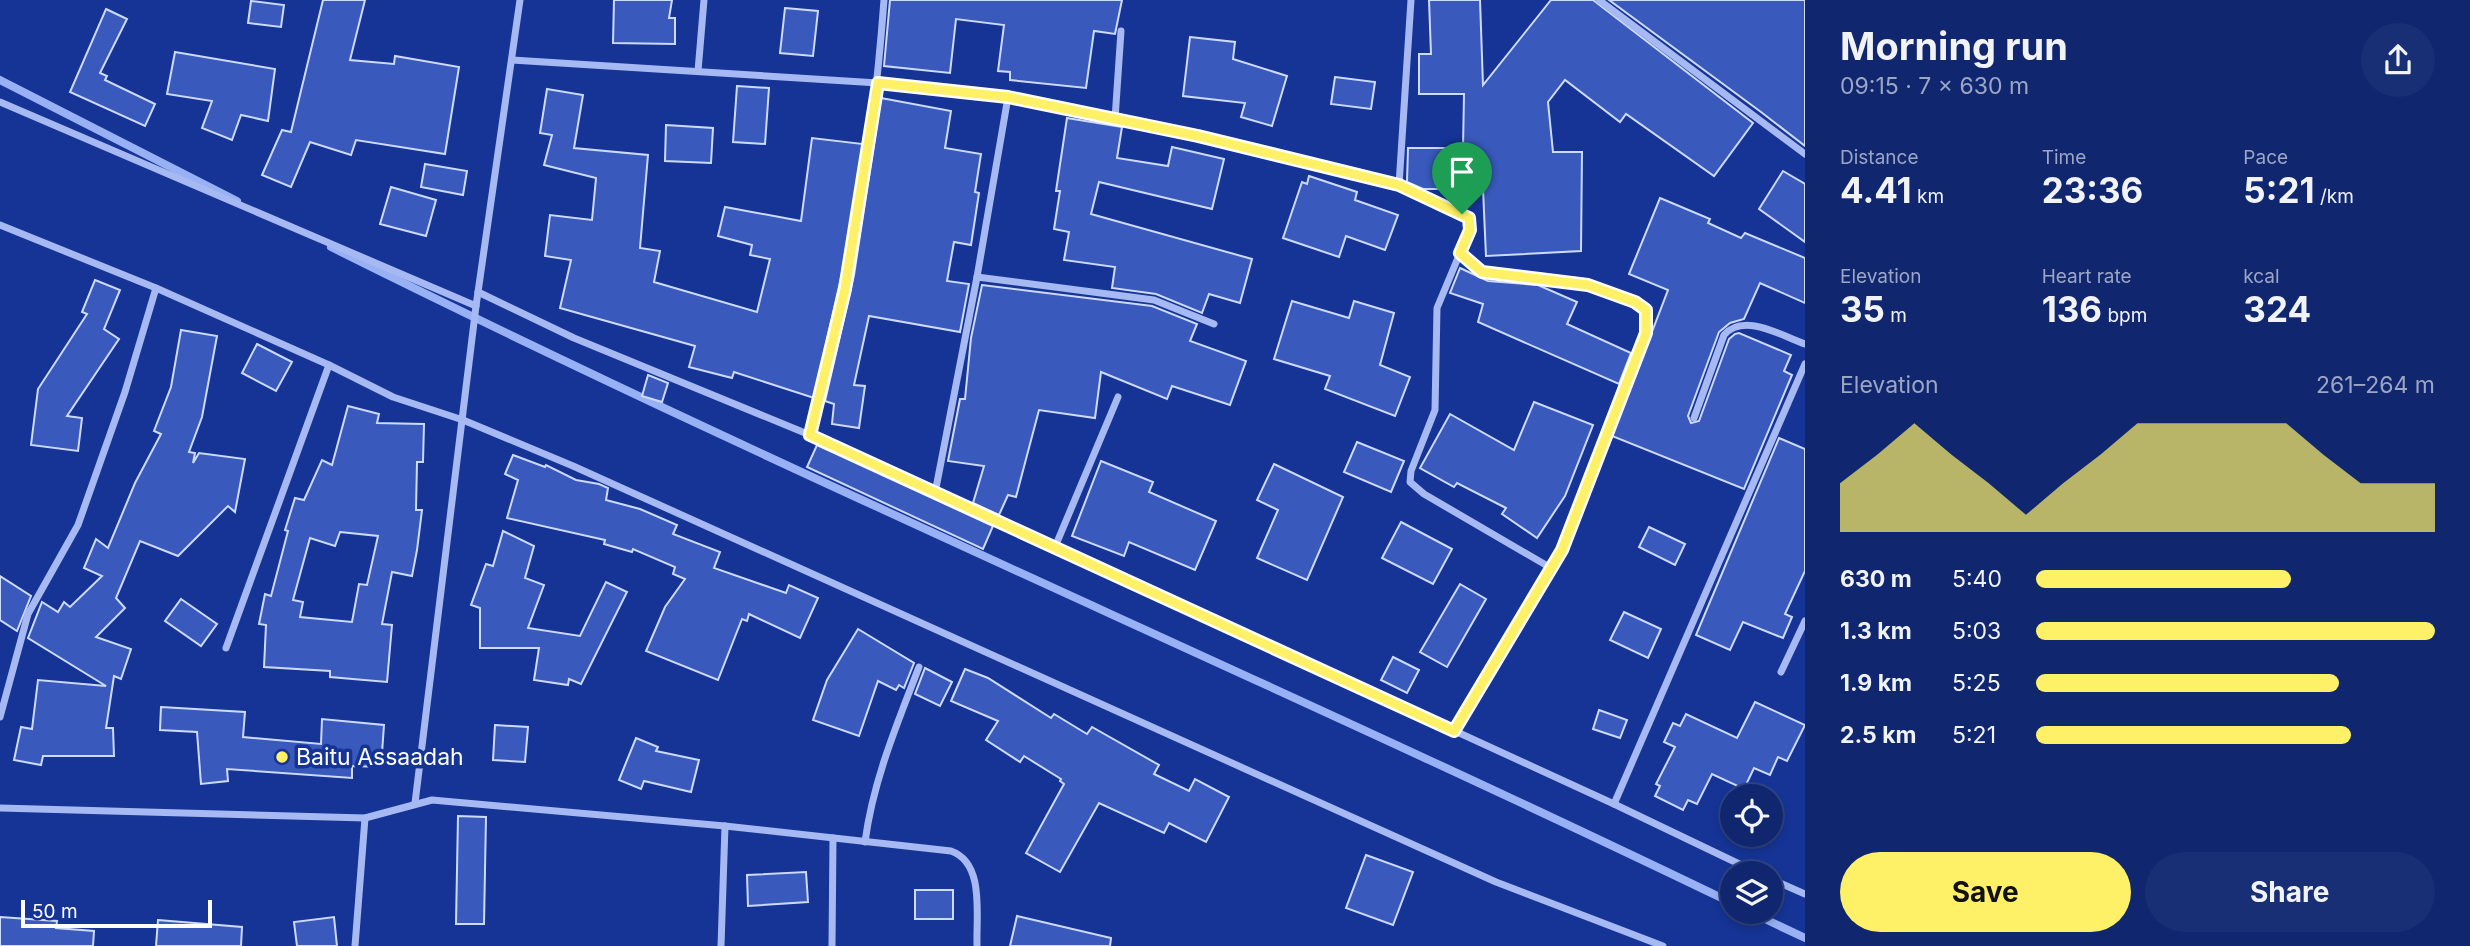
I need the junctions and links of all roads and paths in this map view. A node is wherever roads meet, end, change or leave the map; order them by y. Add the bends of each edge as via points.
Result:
1 (520, 0) edge
2 (704, 0) edge
3 (884, 0) edge
4 (1411, 0) edge
5 (1599, 0) edge
6 (1121, 31) dead end
7 (512, 60) junction
8 (698, 71) junction
9 (878, 83) junction
10 (1008, 97) junction
11 (0, 102) edge
12 (1115, 119) junction
13 (1805, 154) edge
14 (1399, 185) junction
15 (0, 225) edge
16 (1460, 253) junction
17 (977, 277) junction
18 (156, 288) junction
19 (478, 292) junction
20 (476, 310) junction
21 (1214, 324) dead end
22 (1805, 344) edge
23 (1805, 364) edge
24 (329, 365) junction
25 (1118, 397) dead end
26 (1694, 418) dead end
27 (463, 420) junction
28 (810, 435) junction
29 (935, 493) junction
30 (1055, 547) junction
31 (1551, 568) junction
32 (1805, 621) edge
33 (226, 648) dead end
34 (919, 667) dead end
35 (1781, 672) dead end
36 (0, 717) edge
37 (1454, 731) junction
38 (415, 803) junction
39 (1614, 804) junction
40 (0, 808) edge
41 (365, 818) junction
42 (725, 826) junction
43 (833, 838) junction
44 (864, 842) junction
45 (1733, 861) edge
46 (1783, 884) edge
47 (1805, 894) edge
48 (355, 946) edge
49 (721, 946) edge
50 (832, 946) edge
51 (978, 946) edge
52 (1663, 946) edge

1 - 7 street
2 - 8 street
3 - 9 street
4 - 14 street
5 - 13 street
6 - 12 street
7 - 8 street
7 - 19 street
8 - 9 street
9 - 10 street
9 - 28 street via 847,277
10 - 12 street
10 - 17 street
11 - 20 street
12 - 14 street
14 - 16 street via 1469,218 1470,230
15 - 18 street
16 - 31 street via 1437,308 1435,410 1410,482
16 - 31 street via 1482,272 1588,285 1646,310 1646,333 1573,527
17 - 21 street via 1154,300
17 - 29 street
18 - 24 street
18 - 36 street via 78,525 28,614
19 - 20 street
19 - 28 street via 574,338
20 - 27 street
22 - 26 street via 1751,325 1729,329
23 - 39 street
24 - 27 street via 393,397
24 - 33 street
25 - 30 street
27 - 38 street
27 - 52 street via 1496,882
28 - 29 street
29 - 30 street
30 - 37 street
31 - 37 street
32 - 35 street
34 - 44 street via 882,766
37 - 39 street
38 - 41 street
38 - 42 street via 432,800
39 - 45 street
40 - 41 street
41 - 48 street
42 - 43 street
42 - 49 street
43 - 44 street
43 - 50 street
44 - 51 street via 962,855 974,871
46 - 47 street

